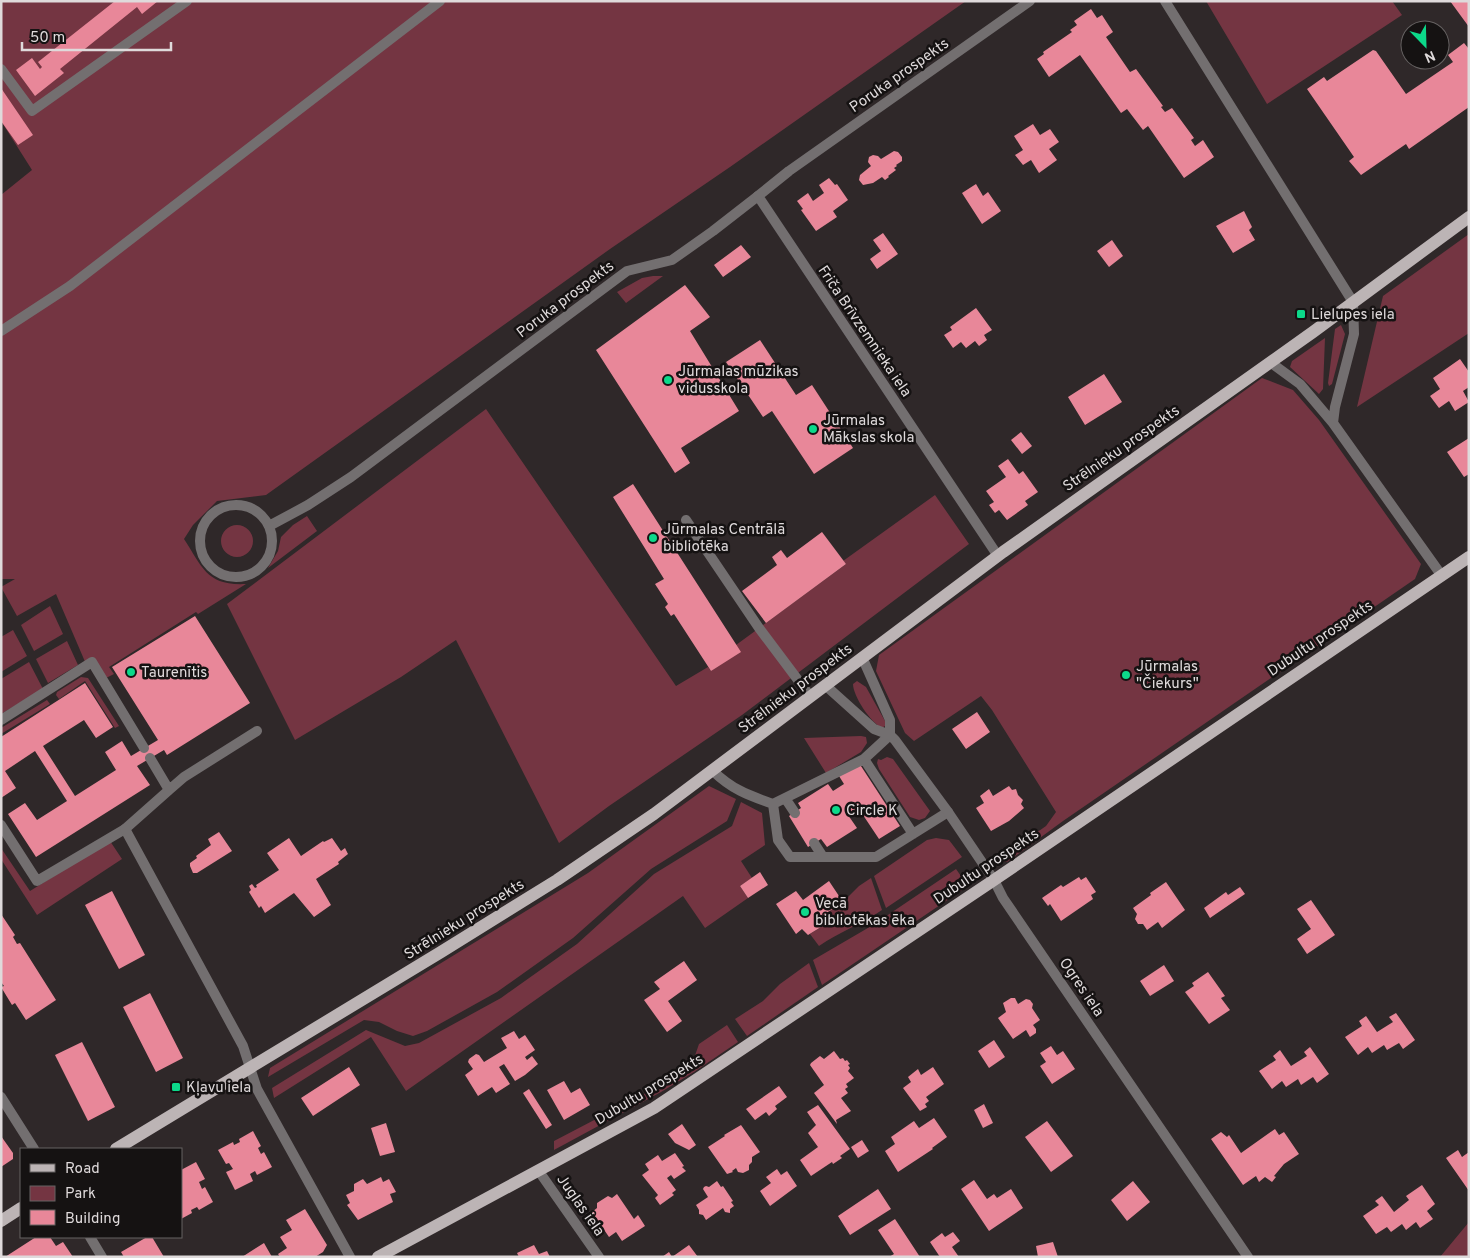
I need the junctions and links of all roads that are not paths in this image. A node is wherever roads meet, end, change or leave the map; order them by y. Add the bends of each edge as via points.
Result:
1 (187, 1) edge
2 (440, 1) edge
3 (1030, 1) edge
4 (1165, 1) edge
5 (1, 69) edge
6 (758, 196) junction
7 (1469, 217) edge
8 (1353, 302) junction
9 (1, 331) edge
10 (1270, 362) junction
11 (1333, 423) junction
12 (686, 520) dead end
13 (269, 526) junction
14 (998, 556) junction
15 (1469, 557) edge
16 (1442, 576) junction
17 (862, 657) junction
18 (825, 685) junction
19 (810, 696) junction
20 (1, 720) edge
21 (257, 731) dead end
22 (890, 735) junction
23 (144, 748) dead end
24 (150, 758) dead end
25 (864, 759) junction
26 (713, 771) junction
27 (170, 790) junction
28 (785, 798) junction
29 (773, 804) junction
30 (794, 812) dead end
31 (948, 812) junction
32 (1, 825) edge
33 (125, 829) junction
34 (913, 834) junction
35 (814, 843) dead end
36 (823, 857) junction
37 (994, 880) junction
38 (251, 1068) junction
39 (1, 1097) edge
40 (33, 1148) edge
41 (118, 1148) edge
42 (538, 1170) junction
43 (20, 1209) edge
44 (1, 1221) edge
45 (91, 1238) edge
46 (102, 1257) edge
47 (350, 1257) edge
48 (378, 1257) edge
49 (599, 1257) edge
50 (1248, 1257) edge

1 - 5 street via 32,111
2 - 9 street via 70,286
3 - 6 street, Poruka prospekts
4 - 8 street
6 - 13 street, Poruka prospekts via 672,260 627,271 351,477
6 - 14 street, Friča Brīvzemnieka iela
7 - 8 main road, Strēlnieku prospekts
8 - 10 main road, Strēlnieku prospekts
8 - 11 street via 1354,334
10 - 11 street via 1300,384
10 - 14 main road, Strēlnieku prospekts
11 - 16 street
12 - 19 street via 759,628
13 - 13 street via 270,553 257,571 246,576 229,576 213,569 201,550 204,526 221,509 244,506 255,511
14 - 17 main road, Strēlnieku prospekts
15 - 16 main road, Dubultu prospekts
16 - 37 main road, Dubultu prospekts
17 - 18 main road, Strēlnieku prospekts
17 - 22 street, Ogres iela via 890,720
18 - 19 main road, Strēlnieku prospekts
18 - 22 street, Ogres iela via 874,729
19 - 26 main road, Strēlnieku prospekts
20 - 23 street via 92,662
21 - 27 street via 184,777
22 - 25 street
22 - 31 street, Ogres iela
24 - 27 street
25 - 28 street
25 - 34 street
26 - 29 street via 727,784
26 - 38 main road, Strēlnieku prospekts via 556,880
27 - 33 street
28 - 29 street
28 - 30 street
29 - 36 street via 778,840 790,857
31 - 34 street
31 - 37 street, Ogres iela
32 - 33 street via 37,882
33 - 38 street via 243,1046
34 - 36 street via 876,857
35 - 36 street
37 - 42 main road, Dubultu prospekts via 654,1108
37 - 50 street, Ogres iela via 1003,898
38 - 41 main road, Strēlnieku prospekts
38 - 47 street via 257,1089
39 - 40 street
42 - 48 main road, Dubultu prospekts
42 - 49 street, Juglas iela
43 - 44 main road
45 - 46 street

